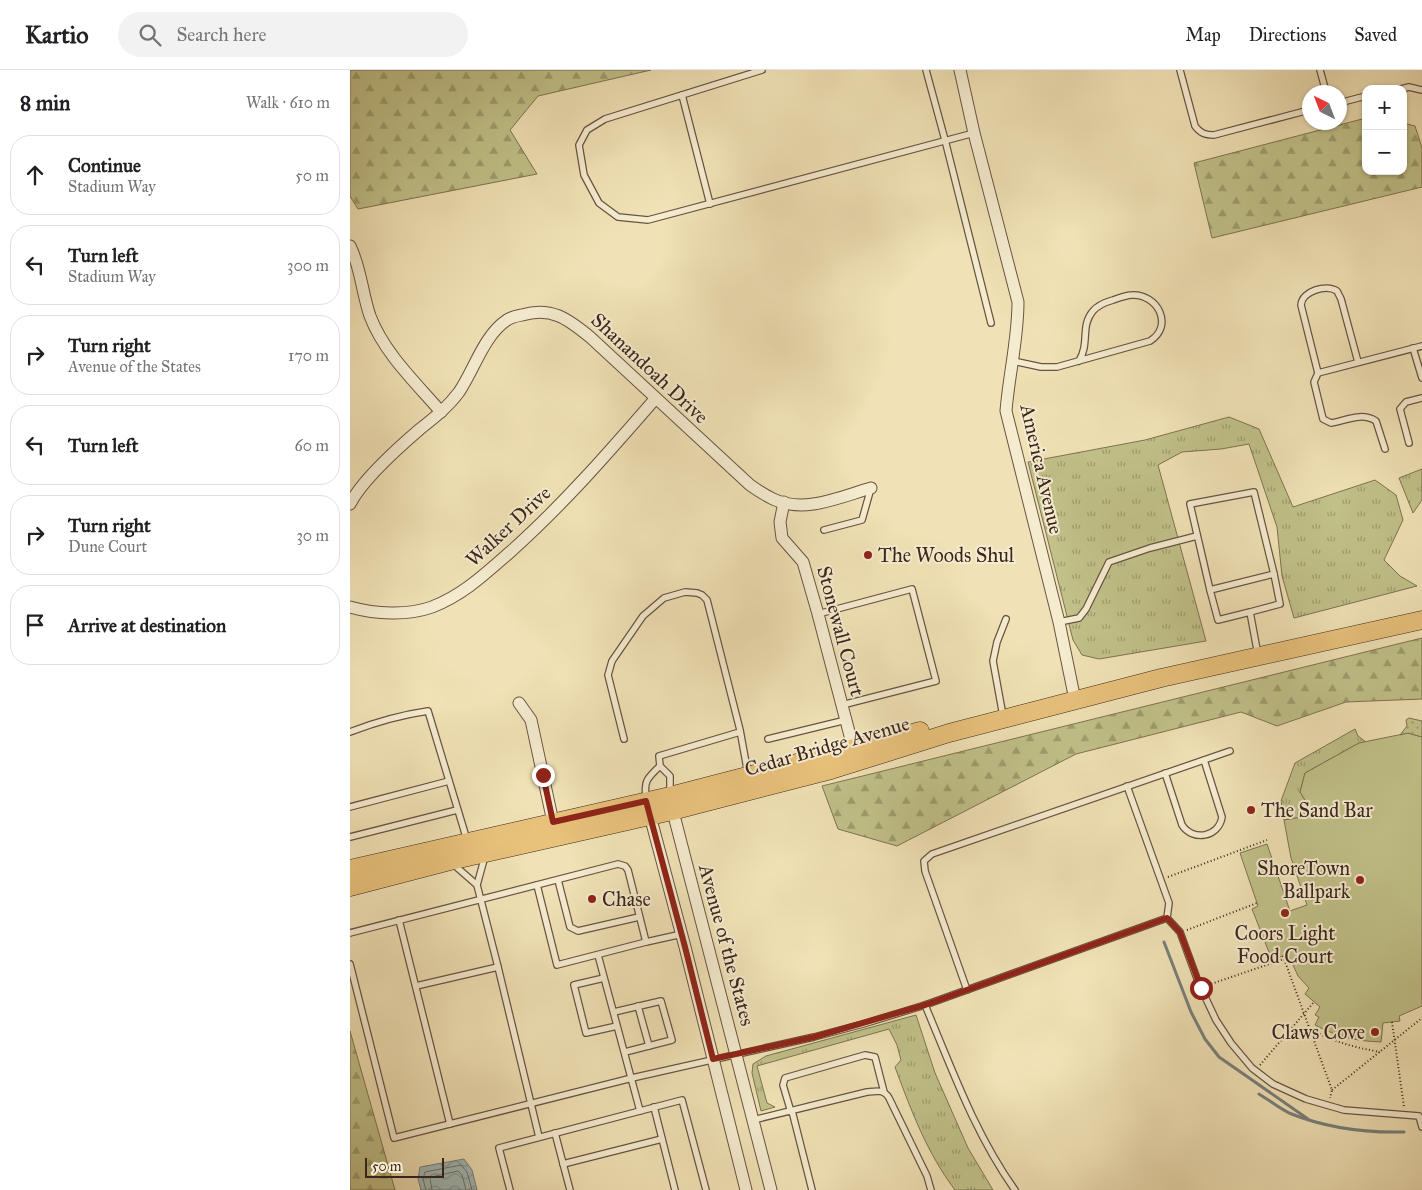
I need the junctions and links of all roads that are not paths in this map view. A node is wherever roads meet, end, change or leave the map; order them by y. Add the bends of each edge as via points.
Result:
1 (762, 70) edge
2 (926, 70) edge
3 (960, 70) edge
4 (1180, 70) edge
5 (1320, 70) edge
6 (1324, 85) edge
7 (1407, 88) edge
8 (1422, 90) edge
9 (682, 95) junction
10 (1362, 97) edge
11 (1347, 101) edge
12 (1302, 112) edge
13 (974, 133) junction
14 (945, 140) junction
15 (710, 204) junction
16 (350, 246) edge
17 (992, 323) dead end
18 (1422, 346) edge
19 (1414, 348) junction
20 (1012, 361) junction
21 (1079, 361) junction
22 (1358, 362) junction
23 (1318, 373) junction
24 (1422, 378) edge
25 (1422, 398) edge
26 (655, 399) junction
27 (442, 412) junction
28 (1409, 443) dead end
29 (1385, 450) dead end
30 (871, 488) joint
31 (784, 502) junction
32 (350, 504) edge
33 (824, 530) dead end
34 (1197, 536) junction
35 (1274, 574) junction
36 (1210, 590) junction
37 (350, 607) edge
38 (1422, 608) edge
39 (1250, 612) junction
40 (818, 614) junction
41 (1006, 619) dead end
42 (1422, 620) edge
43 (1059, 622) junction
44 (1315, 643) junction
45 (1258, 655) junction
46 (1076, 700) junction
47 (519, 703) dead end
48 (842, 705) junction
49 (1003, 718) junction
50 (846, 720) junction
51 (982, 724) junction
52 (350, 732) edge
53 (740, 732) junction
54 (624, 739) dead end
55 (768, 739) dead end
56 (852, 747) junction
57 (1230, 751) dead end
58 (1204, 760) junction
59 (660, 766) junction
60 (1165, 773) junction
61 (748, 776) junction
62 (449, 781) junction
63 (1127, 786) junction
64 (671, 804) junction
65 (350, 807) edge
66 (648, 809) junction
67 (457, 810) junction
68 (553, 822) junction
69 (350, 836) edge
70 (467, 842) junction
71 (486, 854) junction
72 (450, 861) junction
73 (350, 869) edge
74 (558, 880) junction
75 (476, 885) junction
76 (536, 885) junction
77 (350, 887) edge
78 (480, 900) junction
79 (639, 917) junction
80 (1167, 918) junction
81 (399, 920) junction
82 (350, 933) edge
83 (682, 934) junction
84 (646, 942) junction
85 (598, 955) junction
86 (350, 964) edge
87 (498, 967) junction
88 (604, 978) junction
89 (416, 986) junction
90 (967, 990) junction
91 (925, 1005) junction
92 (638, 1006) junction
93 (614, 1012) junction
94 (617, 1026) junction
95 (649, 1046) junction
96 (625, 1052) junction
97 (736, 1055) junction
98 (713, 1059) junction
99 (632, 1078) junction
100 (884, 1092) junction
101 (532, 1104) junction
102 (654, 1107) junction
103 (640, 1111) junction
104 (791, 1111) junction
105 (1420, 1115) edge
106 (753, 1120) junction
107 (450, 1124) junction
108 (1422, 1127) edge
109 (555, 1133) junction
110 (539, 1137) junction
111 (662, 1139) junction
112 (563, 1164) junction
113 (510, 1190) edge
114 (570, 1190) edge
115 (675, 1190) edge
116 (706, 1190) edge
117 (746, 1190) edge
118 (771, 1190) edge
119 (812, 1190) edge
120 (931, 1190) edge
121 (1015, 1190) edge

1 - 9 lane
2 - 14 lane
3 - 13 street, America Avenue
4 - 12 lane via 1195,126 1206,135
5 - 6 lane
7 - 8 lane
9 - 15 lane
9 - 15 lane via 605,118 587,130 579,145 584,175 599,203 618,217 648,220
10 - 11 lane
13 - 14 lane
13 - 20 street, America Avenue via 1018,302
14 - 15 lane
14 - 17 lane
16 - 27 street via 380,337
18 - 19 lane
19 - 22 lane
19 - 24 lane
20 - 21 lane via 1041,367
20 - 43 street, America Avenue via 1006,411
21 - 21 lane via 1158,336 1161,328 1157,306 1147,298 1132,295 1094,309 1086,322 1084,352
22 - 23 lane
22 - 23 lane via 1339,294 1331,288 1308,293 1301,305
23 - 29 lane via 1314,382 1323,419 1332,423 1369,416 1376,421
25 - 28 lane via 1406,402 1400,409
26 - 27 street, Shanandoah Drive via 572,322 552,312 532,312 508,319 495,331 459,392
26 - 31 street, Shanandoah Drive via 750,485 774,500
26 - 37 street, Walker Drive via 544,522 473,585 432,607 409,613
27 - 32 street, Shanandoah Drive via 418,430 369,478
30 - 31 street, Shanandoah Drive via 815,504
30 - 33 lane via 862,520
31 - 40 street, Stonewall Court via 780,522 782,538 803,562
34 - 35 lane via 1190,504 1254,492
34 - 36 lane
34 - 43 lane via 1109,562 1086,610 1079,618
35 - 36 lane
35 - 39 lane via 1280,604
36 - 39 lane via 1218,620
38 - 44 main road, Cedar Bridge Avenue via 1373,621
39 - 45 lane
40 - 48 street, Stonewall Court
40 - 48 lane via 912,589 936,681
41 - 49 lane via 993,661
42 - 44 main road, Cedar Bridge Avenue
43 - 46 street, America Avenue
44 - 45 main road, Cedar Bridge Avenue
45 - 46 main road, Cedar Bridge Avenue
46 - 49 main road, Cedar Bridge Avenue
47 - 68 street via 531,720
48 - 50 street, Stonewall Court
49 - 51 main road, Cedar Bridge Avenue
50 - 55 lane
50 - 56 street, Stonewall Court
51 - 56 main road via 946,724
51 - 64 main road, Cedar Bridge Avenue via 831,770
52 - 62 lane via 375,722 428,711
53 - 54 lane via 707,600 697,593 685,592 664,598 643,616 612,661 608,675
53 - 59 lane via 659,756
53 - 61 lane
56 - 61 main road
57 - 58 lane
58 - 60 lane
58 - 60 lane via 1222,817 1219,826 1211,833 1195,836 1186,831
59 - 64 lane via 670,776
59 - 66 lane via 648,777 645,786
60 - 63 lane
61 - 64 main road
62 - 65 lane
62 - 67 lane
63 - 80 lane via 1169,903
63 - 90 lane via 932,854 924,861
64 - 66 main road
64 - 97 street, Avenue of the States
66 - 68 main road
66 - 71 main road
66 - 83 street, Avenue of the States
67 - 69 lane
67 - 70 lane
68 - 70 main road
70 - 73 main road
71 - 72 main road
71 - 75 lane
72 - 75 lane
72 - 77 main road
74 - 76 lane
74 - 79 lane via 570,927 578,930
74 - 79 lane via 621,865 628,870
75 - 78 lane
76 - 78 lane
76 - 85 lane via 557,965
78 - 81 lane
78 - 87 lane
79 - 84 lane
80 - 90 lane
80 - 105 lane via 1180,932 1216,1020 1231,1044 1255,1070 1273,1084 1306,1099 1344,1110
81 - 82 lane
81 - 89 lane
83 - 84 lane
83 - 98 street, Avenue of the States
84 - 85 lane
85 - 88 lane
86 - 107 lane via 394,1138
87 - 89 lane
87 - 101 lane
88 - 93 lane
88 - 94 lane via 574,985 586,1033
89 - 107 lane
90 - 91 lane
91 - 97 lane via 814,1037
91 - 121 lane via 970,1112 997,1165
92 - 93 lane
92 - 95 lane
92 - 95 lane via 661,1001 672,1040
93 - 94 lane
94 - 96 lane
95 - 96 lane
96 - 99 lane
97 - 98 lane
97 - 106 street, Avenue of the States
98 - 99 lane
98 - 117 street, Avenue of the States
99 - 101 lane
99 - 103 lane
100 - 104 lane via 868,1092
100 - 104 lane via 875,1058 865,1055 785,1078
100 - 120 lane
101 - 107 lane
101 - 110 lane
102 - 103 lane
102 - 111 lane
102 - 116 lane via 682,1100
103 - 109 lane
104 - 106 lane
104 - 119 lane
105 - 108 lane
106 - 118 street, Avenue of the States
109 - 110 lane
109 - 112 lane
110 - 113 lane via 498,1148
111 - 112 lane
111 - 115 lane
112 - 114 lane

